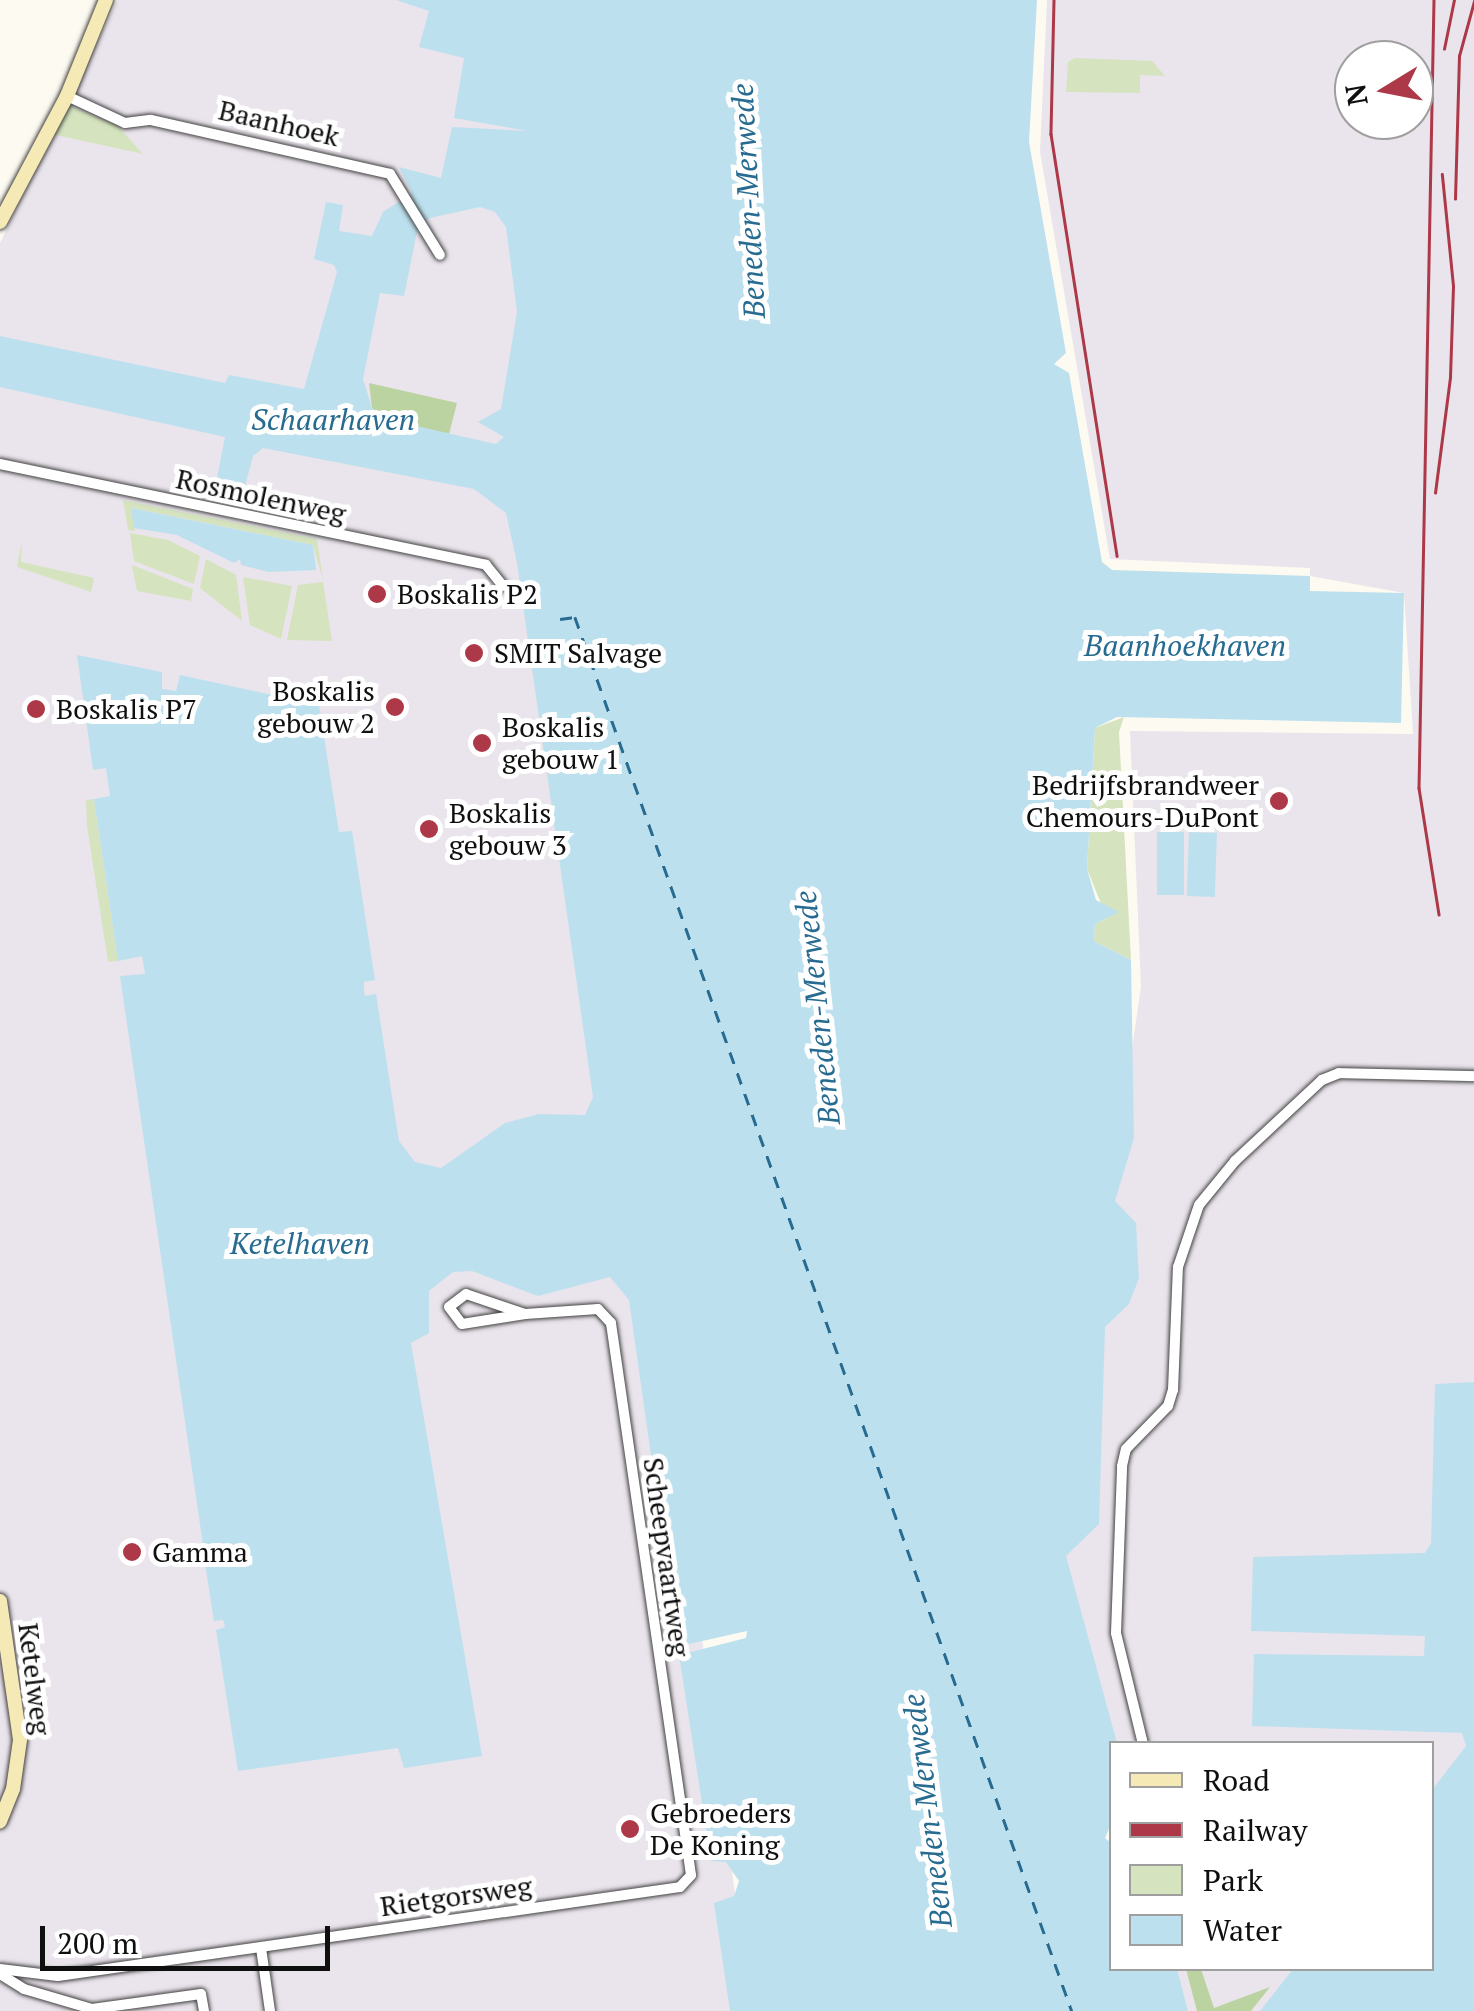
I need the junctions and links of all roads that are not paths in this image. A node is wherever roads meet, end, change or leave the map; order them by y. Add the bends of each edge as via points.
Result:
1 (106, 0) edge
2 (67, 96) junction
3 (0, 222) edge
4 (440, 255) dead end
5 (0, 464) edge
6 (503, 586) dead end
7 (1474, 1076) edge
8 (525, 1314) junction
9 (0, 1601) edge
10 (1142, 1741) edge
11 (0, 1821) edge
12 (680, 1886) joint
13 (261, 1948) junction
14 (0, 1972) edge
15 (204, 2011) edge
16 (270, 2011) edge

1 - 2 street
2 - 3 street
2 - 4 street, Baanhoek via 125,124 151,120 390,174
5 - 6 street, Rosmolenweg via 486,565
7 - 10 street via 1339,1073 1322,1080 1234,1161 1199,1205 1178,1267 1168,1406 1126,1449 1122,1466 1116,1632
8 - 8 street, Scheepvaartweg via 466,1294 449,1308 462,1324
8 - 12 street, Scheepvaartweg via 586,1306 606,1312 611,1323 691,1875
9 - 11 street, Ketelweg via 20,1740 14,1789
12 - 13 street, Rietgorsweg
13 - 14 street, Rietgorsweg via 58,1976
13 - 16 street
14 - 15 street via 24,1990 92,2009 201,1994

